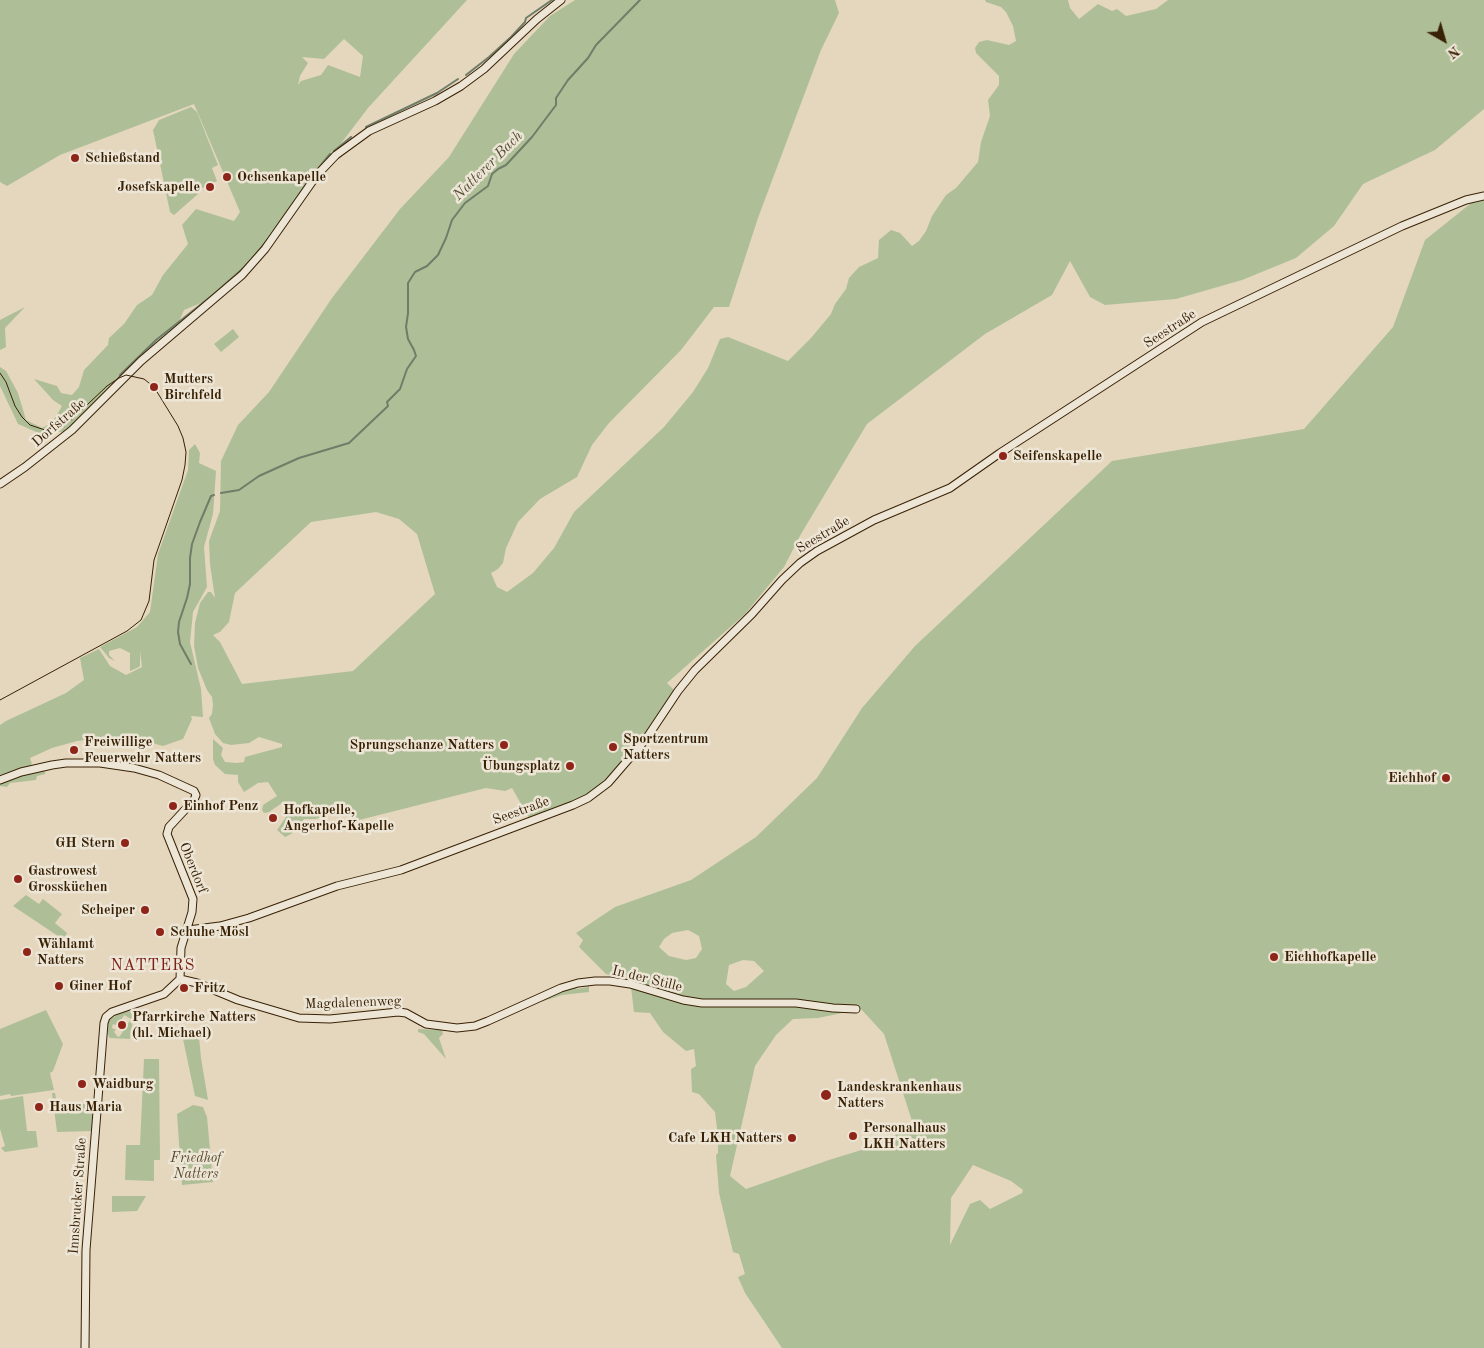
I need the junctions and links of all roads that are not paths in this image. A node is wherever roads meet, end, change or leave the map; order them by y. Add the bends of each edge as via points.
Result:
1 (561, 0) edge
2 (1484, 196) edge
3 (0, 484) edge
4 (0, 780) edge
5 (188, 930) junction
6 (180, 979) junction
7 (856, 1008) dead end
8 (441, 1027) joint
9 (85, 1348) edge

1 - 3 street, Dorfstraße via 472,78 434,101 370,131 336,155 317,175 265,249 235,282 128,373 72,430
2 - 5 street, Seestraße via 1402,226 1202,322 950,488 874,520 817,551 782,580 695,670 651,733 594,795 573,806 401,870 337,886 232,923
4 - 5 street, Oberdorf via 46,766 100,763 160,775 191,789 196,795 194,800 169,827 167,834 193,899
5 - 6 street via 181,948
6 - 8 street, Magdalenenweg via 299,1018 330,1019 398,1012
6 - 9 street, Innsbrucker Straße via 164,994 110,1013 104,1023 86,1250
7 - 8 street, In der Stille via 796,1002 702,1004 630,984 595,981 561,988 482,1024 463,1028

